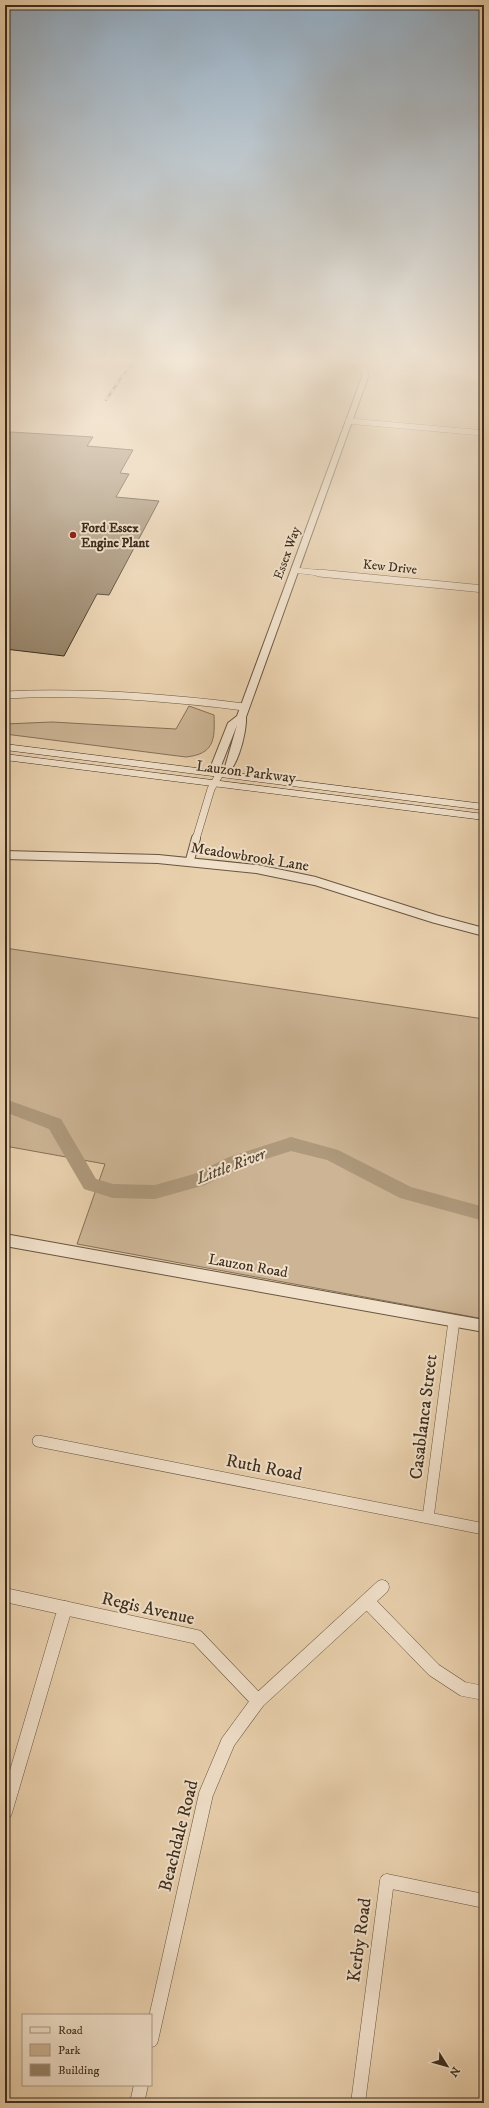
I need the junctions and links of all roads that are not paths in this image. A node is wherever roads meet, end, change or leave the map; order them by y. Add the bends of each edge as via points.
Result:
1 (334, 458) edge
2 (294, 570) junction
3 (484, 589) edge
4 (5, 695) edge
5 (244, 707) junction
6 (5, 747) edge
7 (5, 757) edge
8 (216, 779) junction
9 (484, 807) edge
10 (484, 817) edge
11 (5, 855) edge
12 (190, 860) junction
13 (484, 932) edge
14 (5, 1240) edge
15 (454, 1321) junction
16 (484, 1326) edge
17 (38, 1441) dead end
18 (428, 1518) junction
19 (484, 1529) edge
20 (383, 1586) dead end
21 (5, 1595) edge
22 (368, 1600) junction
23 (65, 1608) junction
24 (484, 1693) edge
25 (258, 1701) junction
26 (5, 1812) edge
27 (484, 1901) edge
28 (152, 2036) edge
29 (141, 2086) edge
30 (137, 2103) edge
31 (358, 2103) edge

1 - 2 street, Essex Way
2 - 3 street, Kew Drive
2 - 5 street, Essex Way
4 - 5 street via 45,692 117,693
5 - 8 street, Essex Way via 240,717 242,726 229,768
6 - 8 main road, Lauzon Parkway
7 - 8 main road, Lauzon Parkway
8 - 9 main road, Lauzon Parkway
8 - 10 main road, Lauzon Parkway
8 - 12 street, Essex Way
11 - 12 street, Meadowbrook Lane
12 - 13 street, Meadowbrook Lane via 297,877
14 - 15 street, Lauzon Road
15 - 16 street, Lauzon Road
15 - 18 street, Casablanca Street
17 - 18 street, Ruth Road
18 - 19 street, Ruth Road
20 - 22 street, Beachdale Road
21 - 23 street, Regis Avenue
22 - 24 street via 434,1670 463,1689
22 - 25 street, Beachdale Road
23 - 25 street, Regis Avenue via 197,1637
23 - 26 street
25 - 28 street, Beachdale Road via 228,1742 206,1794
27 - 31 street, Kerby Road via 387,1881
29 - 30 street

